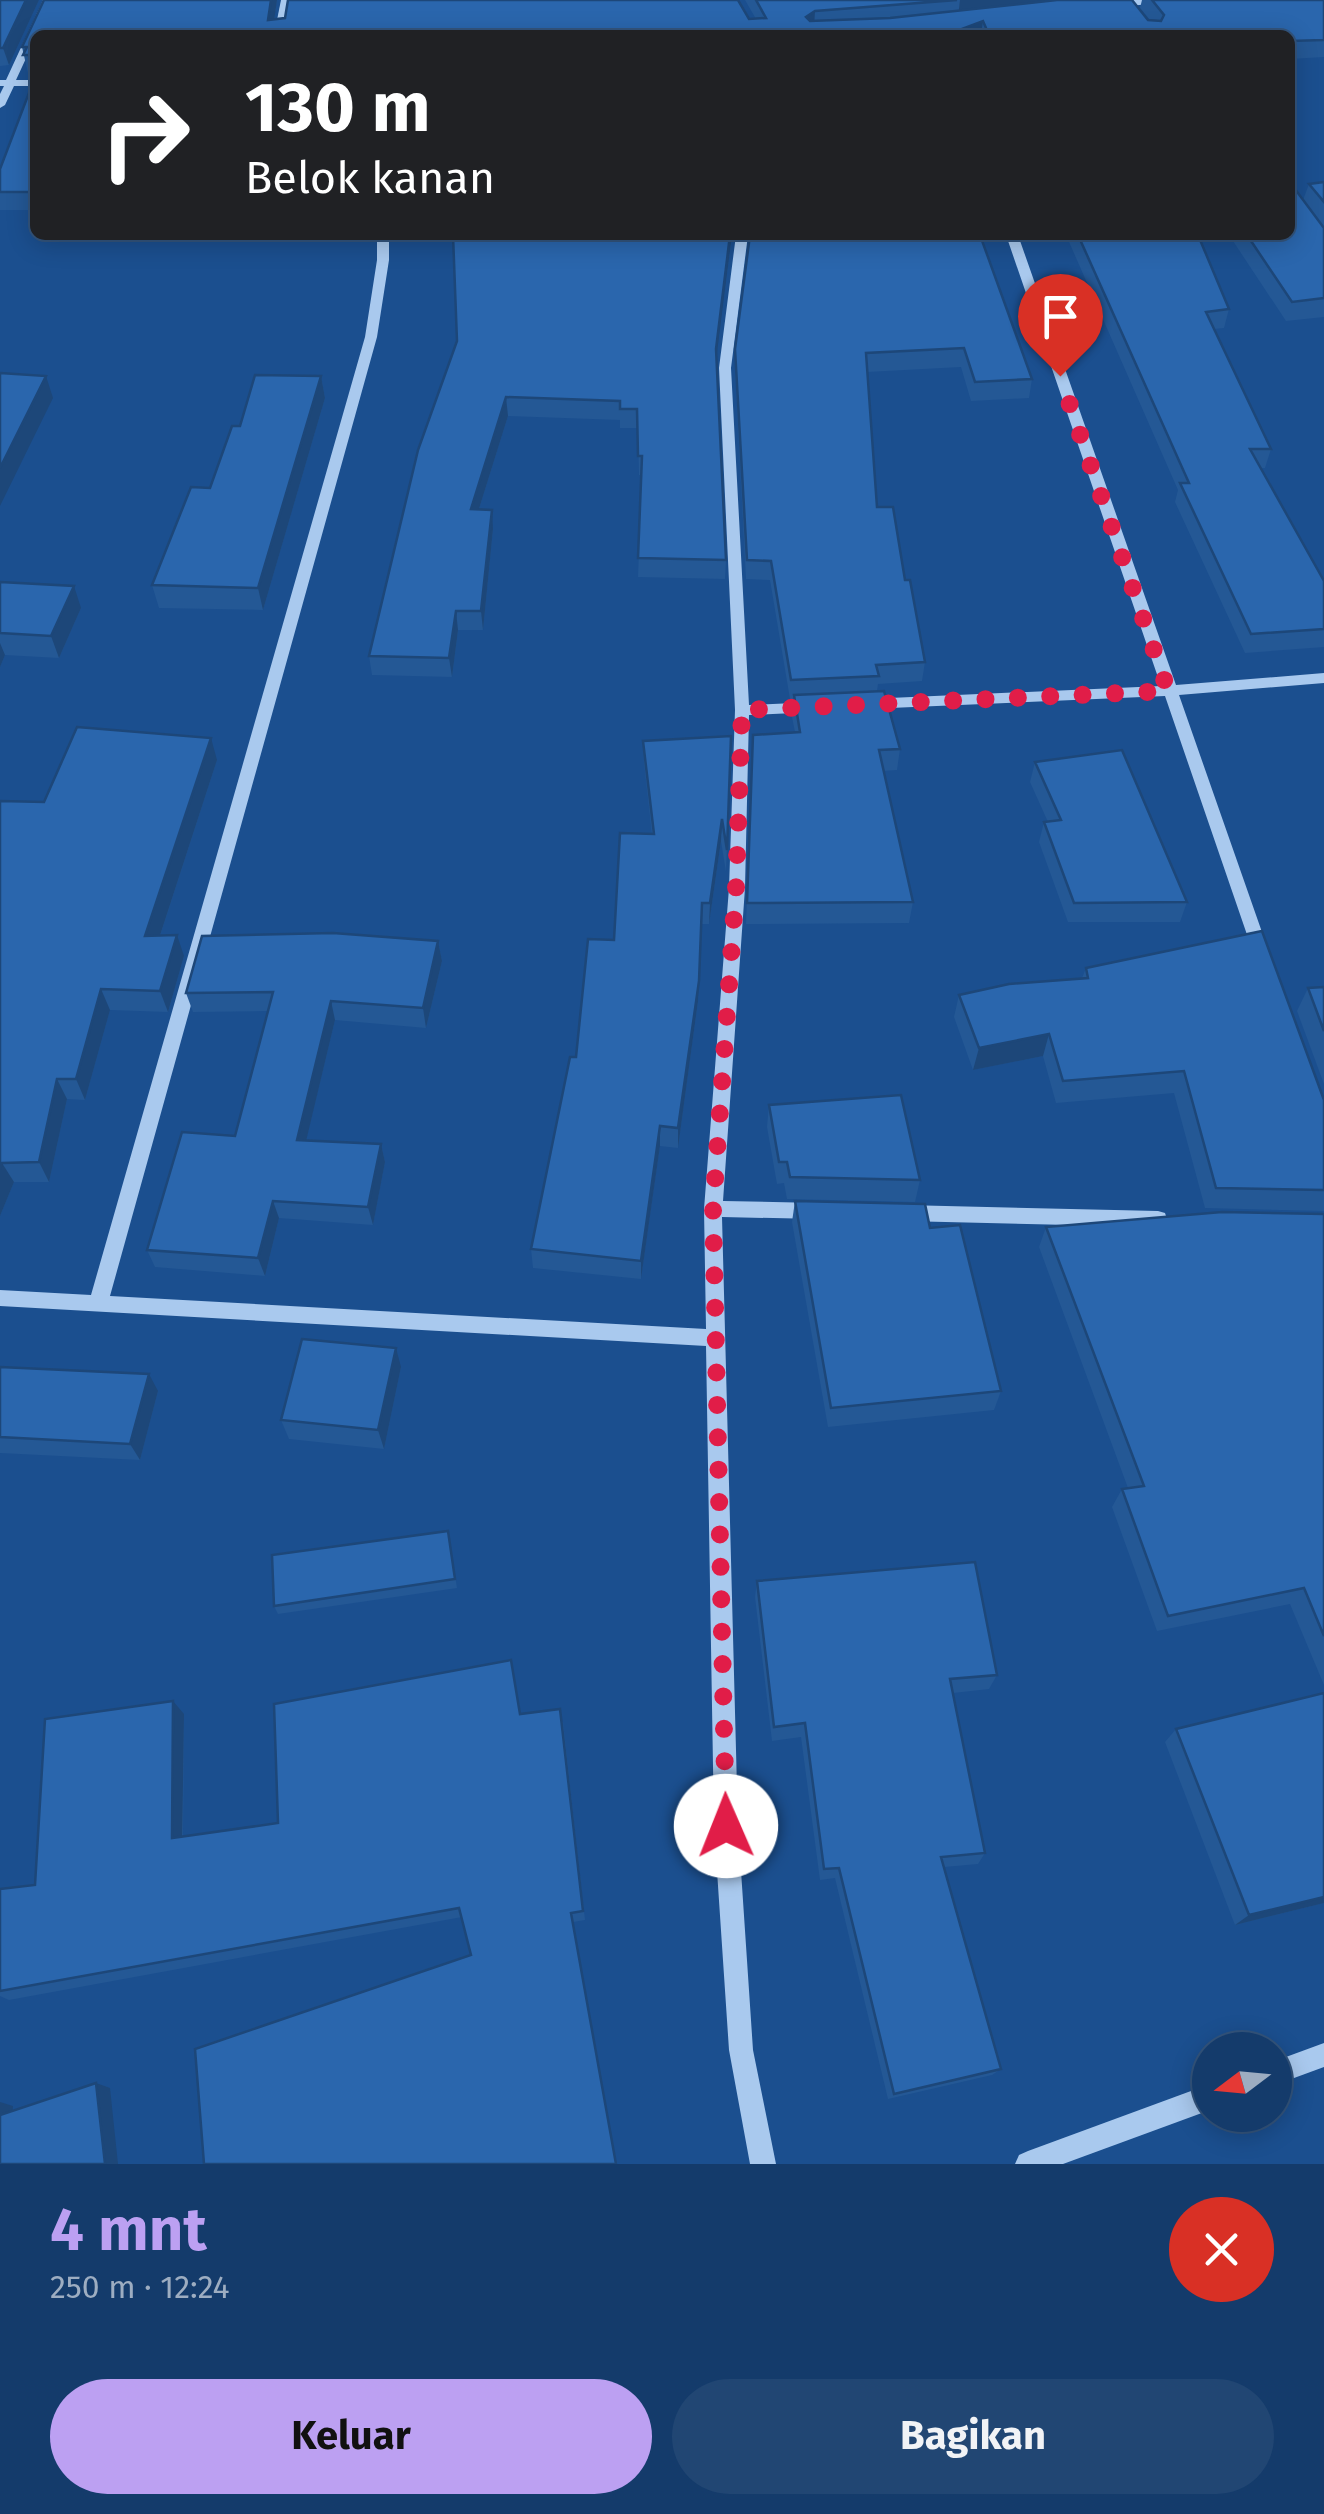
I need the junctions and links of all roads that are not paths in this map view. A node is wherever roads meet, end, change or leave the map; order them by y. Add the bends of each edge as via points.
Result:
1 (48, 0) edge
2 (286, 0) edge
3 (1166, 0) edge
4 (1125, 2) edge
5 (1107, 6) edge
6 (1135, 14) edge
7 (32, 30) edge
8 (280, 30) edge
9 (30, 34) edge
10 (30, 83) edge
11 (4, 84) edge
12 (0, 105) edge
13 (383, 240) edge
14 (741, 240) edge
15 (1014, 240) edge
16 (1324, 678) edge
17 (1168, 691) junction
18 (858, 705) edge
19 (839, 706) edge
20 (742, 710) junction
21 (1266, 964) edge
22 (713, 1208) junction
23 (832, 1212) edge
24 (890, 1213) edge
25 (1186, 1220) edge
26 (0, 1298) edge
27 (98, 1303) junction
28 (716, 1338) junction
29 (1324, 2055) edge
30 (1292, 2067) edge
31 (1192, 2104) edge
32 (762, 2164) edge
33 (1028, 2164) edge

1 - 7 street
2 - 8 street
3 - 4 street
4 - 5 street
4 - 6 street
9 - 11 street
10 - 11 street
11 - 12 street
13 - 27 street via 366,354
14 - 20 street via 725,368
15 - 17 street
16 - 17 street
17 - 18 street
17 - 21 street
19 - 20 street
20 - 22 street
22 - 23 street
22 - 28 street
24 - 25 street
26 - 27 street
27 - 28 street
28 - 32 street via 726,1826 741,2050
29 - 30 street
31 - 33 street

